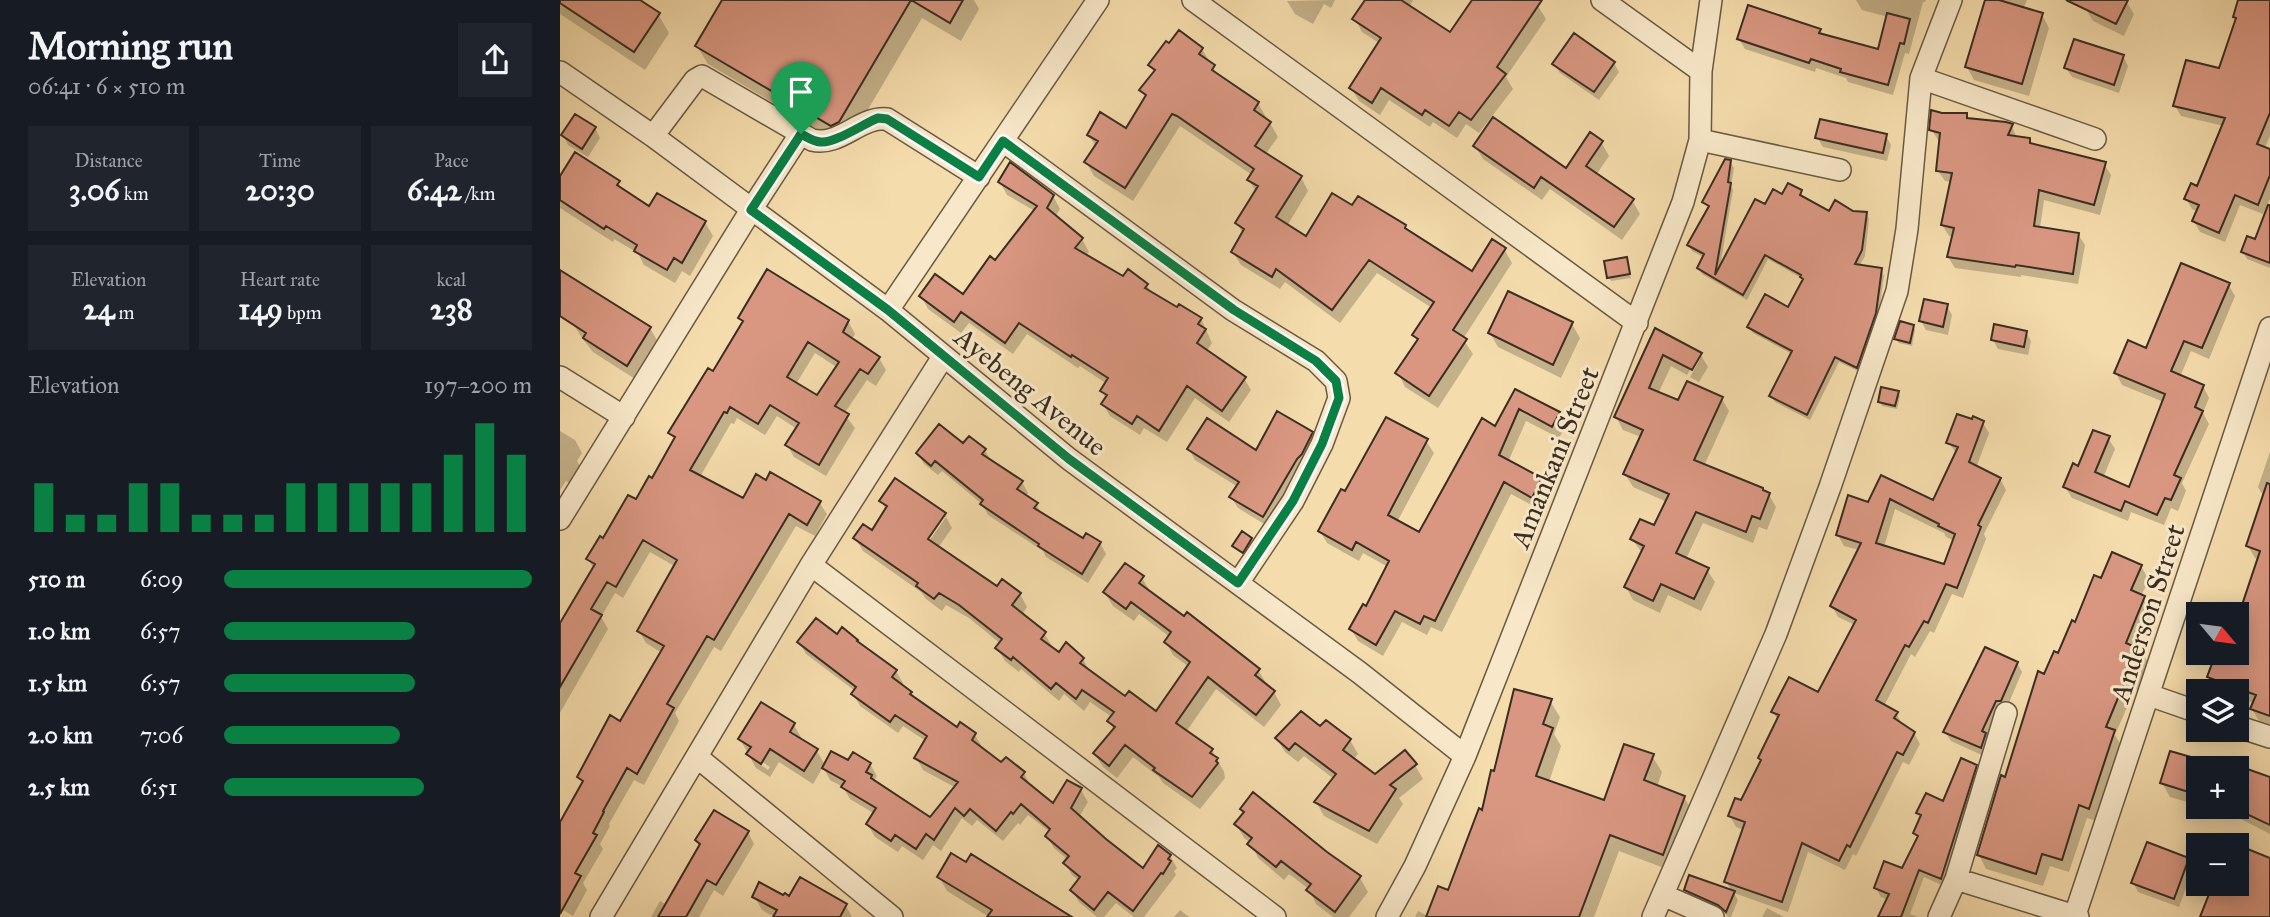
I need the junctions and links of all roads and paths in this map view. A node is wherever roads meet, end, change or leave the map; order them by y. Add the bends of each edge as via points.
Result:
1 (1098, 0) edge
2 (1193, 0) edge
3 (1602, 0) edge
4 (1711, 0) edge
5 (1951, 0) edge
6 (1701, 71) junction
7 (560, 72) edge
8 (1921, 78) junction
9 (801, 134) junction
10 (653, 136) junction
11 (2095, 139) dead end
12 (1700, 140) junction
13 (1003, 141) junction
14 (1840, 170) dead end
15 (979, 177) junction
16 (751, 210) junction
17 (888, 310) junction
18 (1637, 323) junction
19 (2270, 328) edge
20 (943, 357) junction
21 (560, 377) edge
22 (624, 417) junction
23 (560, 519) edge
24 (811, 565) junction
25 (1238, 583) junction
26 (2150, 695) junction
27 (2186, 708) edge
28 (2006, 713) dead end
29 (2249, 730) edge
30 (2270, 737) edge
31 (1465, 756) junction
32 (697, 757) junction
33 (1956, 879) junction
34 (1663, 895) junction
35 (868, 909) edge
36 (2076, 916) edge
37 (601, 917) edge
38 (892, 917) edge
39 (1275, 917) edge
40 (1387, 917) edge
41 (1653, 917) edge
42 (1713, 917) edge
43 (1939, 917) edge

1 - 13 street
2 - 18 street
3 - 6 street
4 - 6 street, Amankani Street
5 - 8 street
6 - 12 street, Amankani Street
7 - 10 street, Ayebeng Avenue
8 - 11 street
8 - 34 street via 1897,291 1776,634
9 - 10 street via 702,76
9 - 15 street via 830,141 878,118 887,119
9 - 16 street
10 - 16 street, Ayebeng Avenue
12 - 14 street
12 - 18 street, Amankani Street via 1683,202
13 - 15 street
13 - 25 street via 1234,310 1316,361 1336,381 1339,398 1322,444 1293,501
15 - 17 street
16 - 17 street, Ayebeng Avenue
16 - 22 street
17 - 20 street, Ayebeng Avenue
18 - 31 street, Amankani Street
19 - 26 street, Anderson Street
20 - 24 street
20 - 25 street, Ayebeng Avenue via 1069,459
21 - 22 street
22 - 23 street
24 - 32 street
24 - 39 street
25 - 31 street, Ayebeng Avenue
26 - 27 street
26 - 36 street, Anderson Street
28 - 33 street
29 - 30 street
31 - 40 street, Amankani Street
32 - 35 street
32 - 37 street
33 - 36 street
33 - 43 street
34 - 41 street
34 - 42 street
35 - 38 street

